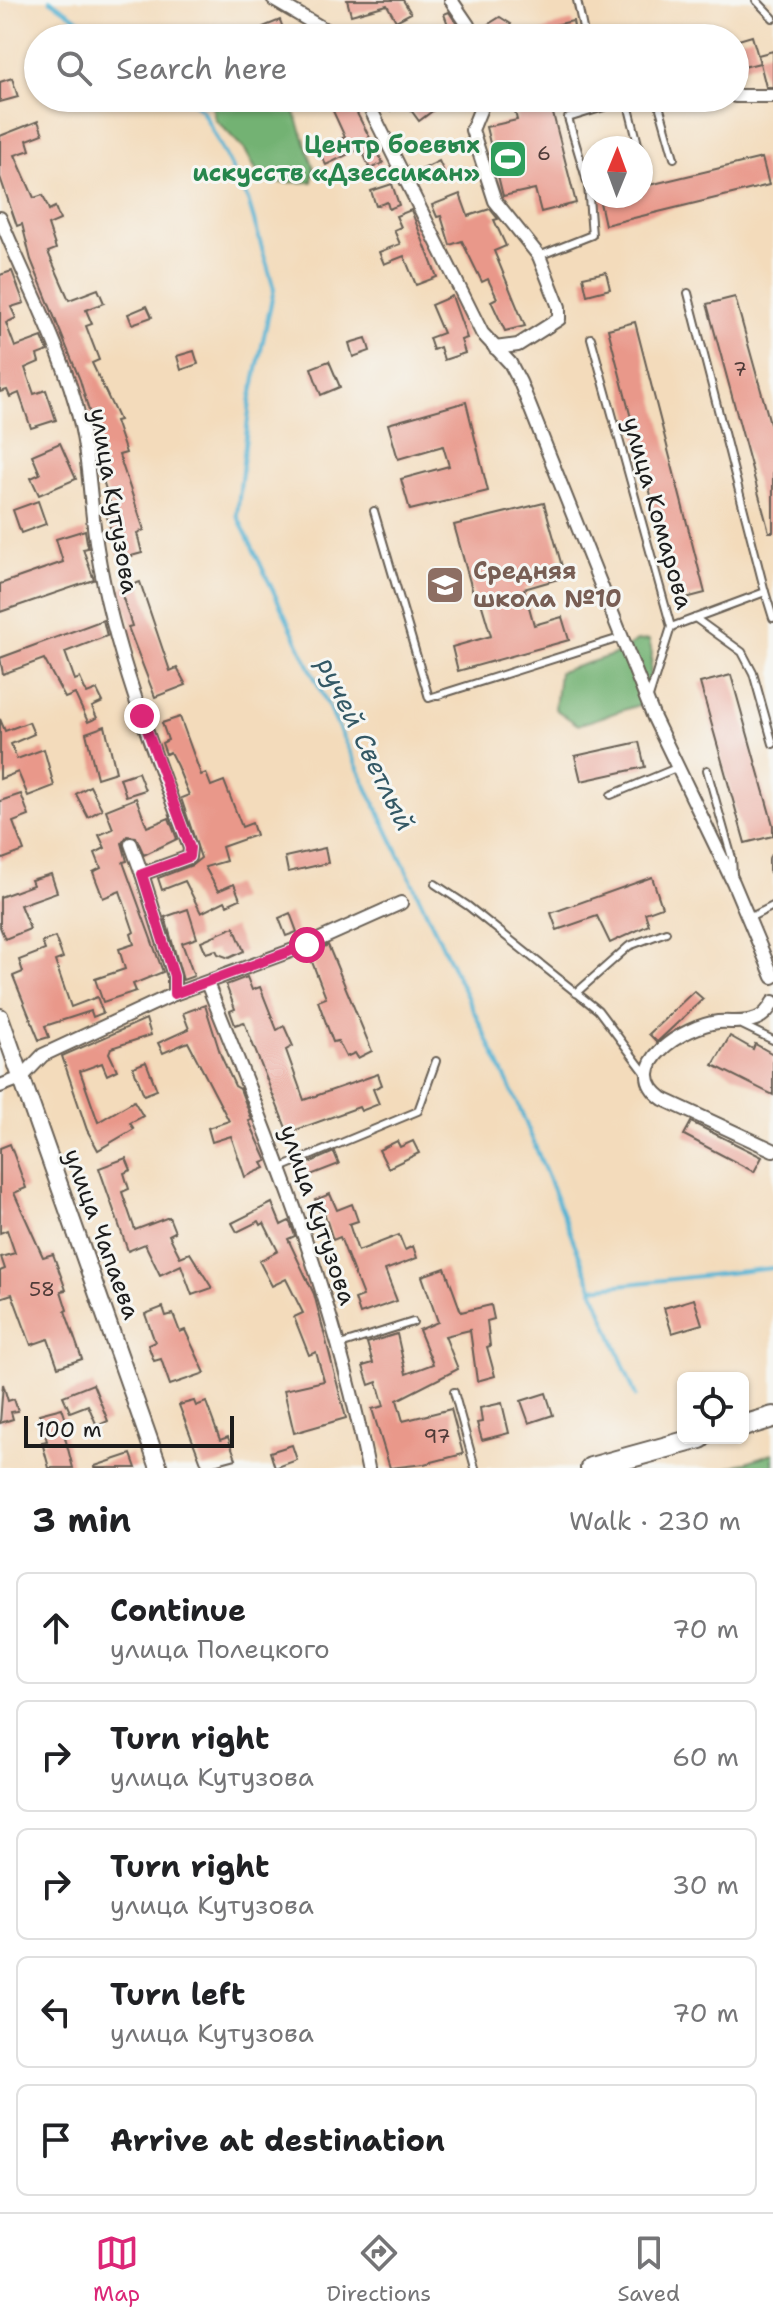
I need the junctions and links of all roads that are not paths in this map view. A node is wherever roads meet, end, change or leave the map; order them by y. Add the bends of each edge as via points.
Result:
1 (274, 0) edge
2 (451, 0) edge
3 (577, 0) edge
4 (756, 0) edge
5 (773, 18) edge
6 (315, 24) edge
7 (467, 24) edge
8 (582, 24) edge
9 (749, 96) edge
10 (773, 96) edge
11 (372, 112) edge
12 (479, 112) edge
13 (587, 112) edge
14 (630, 112) edge
15 (661, 112) edge
16 (636, 136) edge
17 (674, 158) dead end
18 (0, 218) edge
19 (539, 256) junction
20 (688, 293) dead end
21 (591, 338) dead end
22 (495, 348) junction
23 (374, 511) dead end
24 (765, 592) junction
25 (695, 618) junction
26 (773, 618) edge
27 (671, 627) junction
28 (623, 637) junction
29 (648, 702) junction
30 (773, 744) edge
31 (676, 768) junction
32 (707, 770) dead end
33 (611, 795) dead end
34 (131, 844) dead end
35 (773, 859) edge
36 (773, 870) edge
37 (142, 874) junction
38 (733, 882) junction
39 (435, 884) dead end
40 (401, 903) dead end
41 (773, 906) edge
42 (749, 918) junction
43 (666, 932) dead end
44 (773, 977) edge
45 (207, 983) junction
46 (576, 993) junction
47 (174, 994) junction
48 (773, 1002) edge
49 (0, 1017) edge
50 (739, 1023) junction
51 (773, 1040) edge
52 (436, 1061) dead end
53 (646, 1074) junction
54 (21, 1078) junction
55 (0, 1086) edge
56 (773, 1150) edge
57 (281, 1168) junction
58 (413, 1322) dead end
59 (340, 1345) junction
60 (454, 1392) dead end
61 (773, 1417) edge
62 (749, 1424) edge
63 (678, 1444) edge
64 (159, 1468) edge
65 (368, 1468) edge
66 (475, 1468) edge
67 (591, 1468) edge

1 - 6 street
2 - 7 street
3 - 8 lane
4 - 5 lane
9 - 10 street
11 - 22 street via 482,333
12 - 19 street via 472,130 495,201
13 - 19 lane via 568,118 588,185 592,235
14 - 16 lane
15 - 17 lane
18 - 37 street, улица Кутузова via 73,397 106,589 142,716 190,848 189,857
19 - 22 street via 559,319 518,345
20 - 24 lane
21 - 27 lane, улица Комарова
22 - 28 street via 520,382
23 - 28 lane via 429,698
24 - 25 lane, улица Комарова
24 - 26 lane
25 - 27 lane, улица Комарова
25 - 30 lane via 742,652
27 - 29 lane
28 - 29 street
29 - 31 street
31 - 33 lane
31 - 38 street
32 - 38 lane via 732,858
34 - 37 street
35 - 36 lane
37 - 47 street via 174,976
38 - 42 street
39 - 46 lane
40 - 45 street
41 - 42 lane
42 - 44 street
43 - 46 lane via 629,946
45 - 47 street
45 - 57 street, улица Кутузова
46 - 53 lane via 598,1010
47 - 54 street via 43,1055
48 - 50 street via 763,1015
49 - 54 street, улица Чапаева
50 - 51 lane
50 - 53 street via 717,1022 695,1030 664,1048
52 - 57 lane via 418,1111
53 - 56 street via 650,1090 663,1099
54 - 55 street
54 - 64 street, улица Чапаева
57 - 59 street, улица Кутузова
58 - 59 lane
59 - 65 street, улица Кутузова
60 - 66 lane
61 - 62 main road
63 - 67 main road

